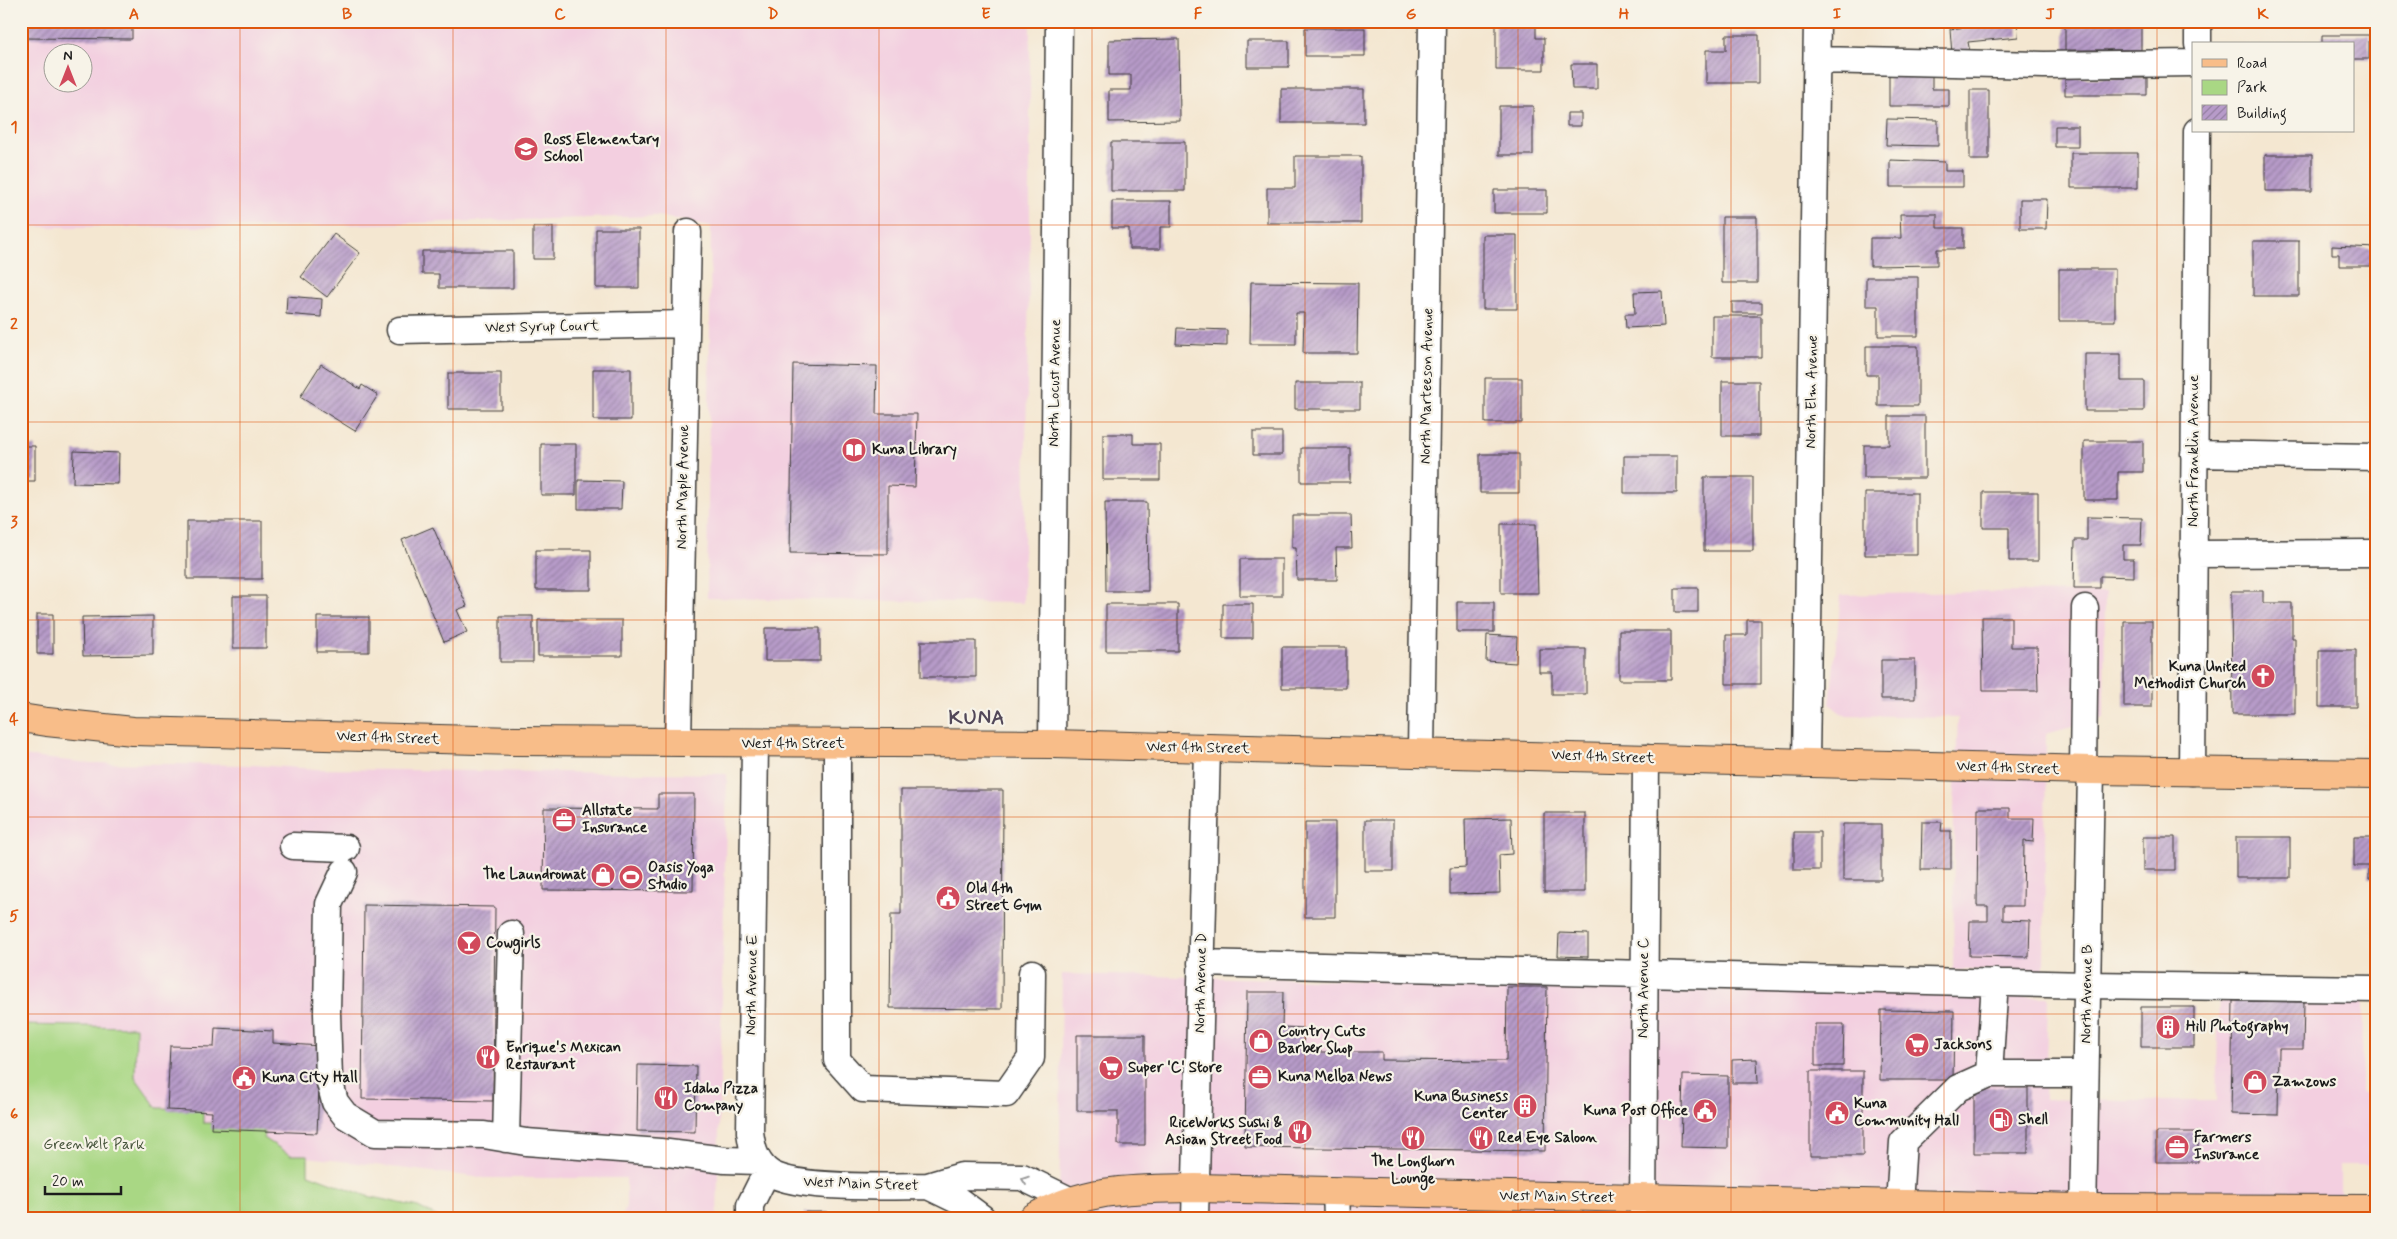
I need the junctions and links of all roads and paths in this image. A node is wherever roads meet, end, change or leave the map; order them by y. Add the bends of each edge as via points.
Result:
1 (1059, 21) edge
2 (1432, 21) edge
3 (1817, 21) edge
4 (2198, 21) edge
5 (2198, 42) edge
6 (1817, 60) junction
7 (2192, 63) edge
8 (2197, 132) edge
9 (688, 232) dead end
10 (685, 324) junction
11 (400, 330) dead end
12 (2194, 454) junction
13 (2376, 458) edge
14 (2376, 553) edge
15 (2194, 554) junction
16 (2085, 608) dead end
17 (21, 718) edge
18 (678, 742) junction
19 (755, 744) junction
20 (837, 744) junction
21 (1052, 744) junction
22 (1206, 749) junction
23 (1421, 752) junction
24 (1646, 758) junction
25 (1806, 762) junction
26 (2087, 770) junction
27 (2192, 772) junction
28 (2376, 774) edge
29 (293, 846) dead end
30 (511, 934) dead end
31 (1201, 963) junction
32 (1644, 973) junction
33 (1032, 974) dead end
34 (1995, 982) junction
35 (2087, 984) junction
36 (2376, 988) edge
37 (1989, 1074) junction
38 (2085, 1074) junction
39 (506, 1139) junction
40 (762, 1166) junction
41 (928, 1186) junction
42 (1195, 1188) junction
43 (1069, 1200) junction
44 (1899, 1204) junction
45 (1337, 1205) edge
46 (1643, 1208) edge
47 (2376, 1209) edge
48 (2083, 1213) edge
49 (750, 1218) edge
50 (982, 1218) edge
51 (1033, 1218) edge
52 (1195, 1218) edge

1 - 21 street, North Locust Avenue
2 - 23 street, North Marteeson Avenue
3 - 6 street, North Elm Avenue
4 - 5 street
6 - 7 street via 2044,65
6 - 25 street, North Elm Avenue
8 - 12 street, North Franklin Avenue
9 - 10 street, North Maple Avenue
10 - 11 street, West Syrup Court
10 - 18 street, North Maple Avenue
12 - 13 street
12 - 15 street, North Franklin Avenue
14 - 15 street
15 - 27 street, North Franklin Avenue
16 - 26 street, North Avenue B
17 - 18 main road, West 4th Street via 133,731
18 - 19 main road, West 4th Street
19 - 20 main road, West 4th Street
19 - 40 street, North Avenue E via 750,1132
20 - 21 main road, West 4th Street
20 - 33 street via 837,1060 863,1089 1006,1094 1031,1058
21 - 22 main road, West 4th Street
22 - 23 main road, West 4th Street
22 - 31 street, North Avenue D
23 - 24 main road, West 4th Street
24 - 25 main road, West 4th Street
24 - 32 street, North Avenue C
25 - 26 main road, West 4th Street
26 - 27 main road, West 4th Street
26 - 35 street, North Avenue B
27 - 28 main road, West 4th Street
29 - 39 street via 345,860 329,904 327,1053 335,1102 345,1115 375,1133 484,1135
30 - 39 street
31 - 32 street
31 - 42 street, North Avenue D
32 - 34 street
32 - 46 street, North Avenue C
34 - 35 street
34 - 37 street
35 - 36 street
35 - 38 street, North Avenue B
37 - 38 street
37 - 44 street via 1958,1088 1903,1142
38 - 48 street, North Avenue B
39 - 40 street via 660,1152
40 - 41 street, West Main Street via 786,1180 812,1184
40 - 49 street via 750,1205
43 -> 41 street, West Main Street via 1022,1177 962,1176
41 - 50 street, West Main Street via 959,1201
42 - 43 main road, West Main Street via 1117,1189
42 - 45 main road, West Main Street
42 - 52 street, North Avenue D
43 - 51 main road, West Main Street
44 - 46 main road, West Main Street
44 - 48 main road, West Main Street
45 - 46 main road, West Main Street
47 - 48 main road, West Main Street

